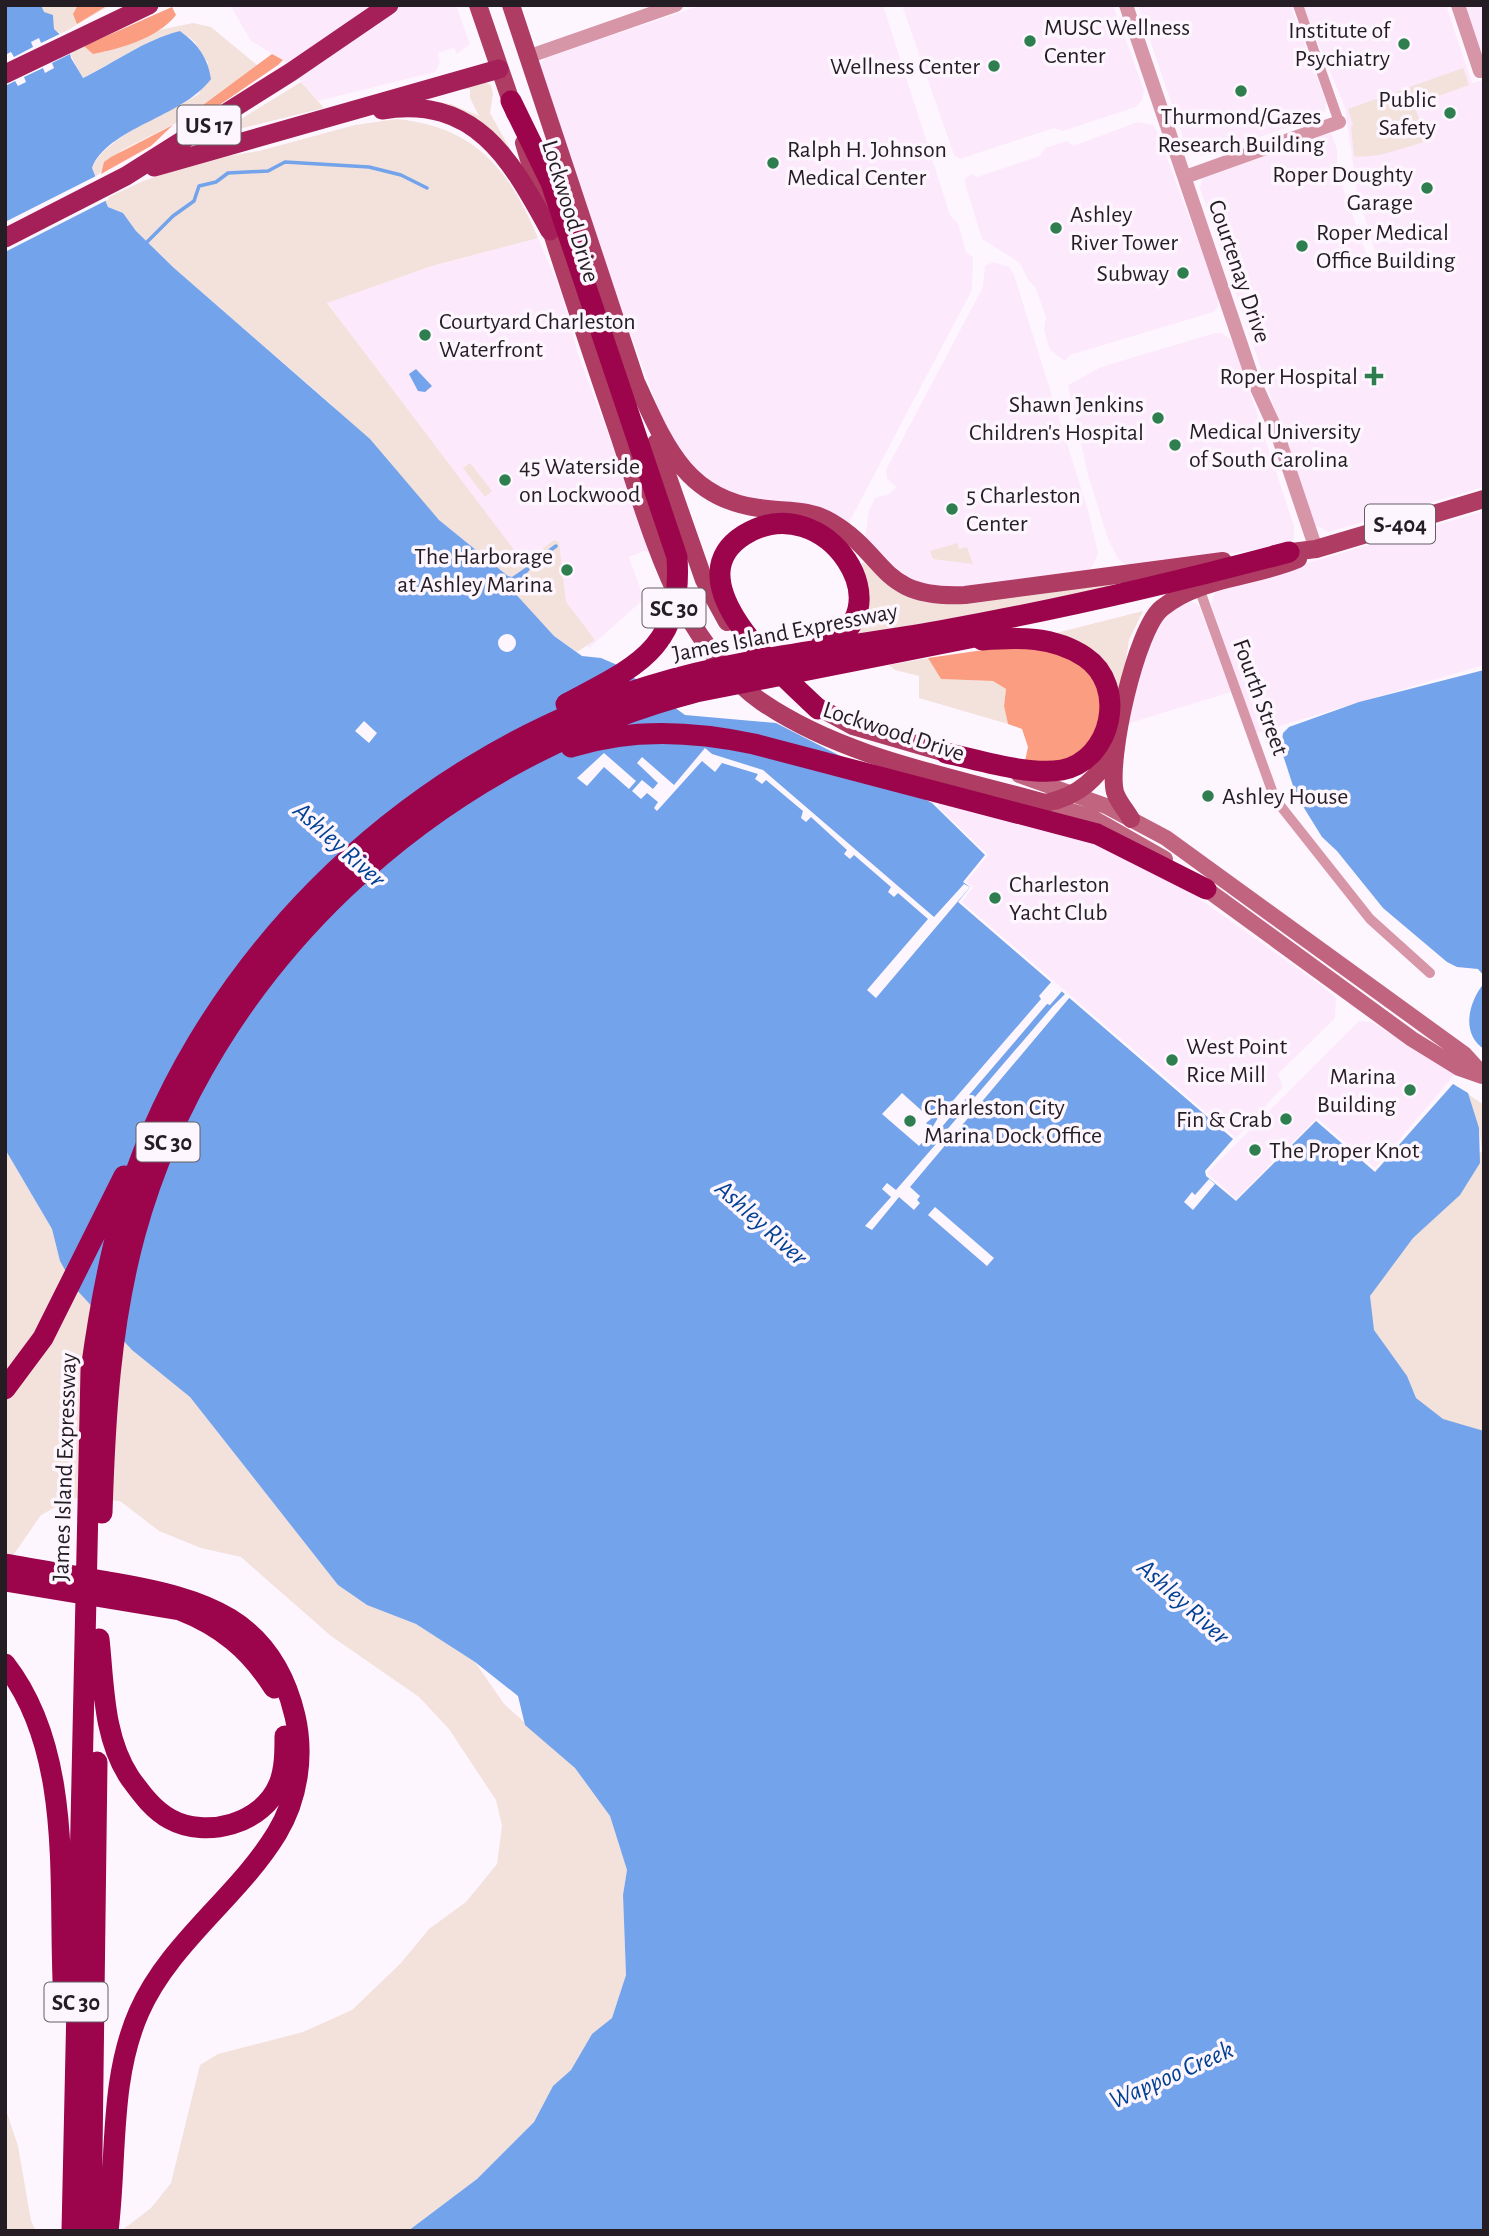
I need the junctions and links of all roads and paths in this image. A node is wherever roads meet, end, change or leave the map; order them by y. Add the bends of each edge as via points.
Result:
1 (129, 5) edge
2 (149, 5) edge
3 (389, 5) edge
4 (478, 5) edge
5 (511, 5) edge
6 (676, 5) edge
7 (1126, 5) edge
8 (1298, 5) edge
9 (1458, 5) edge
10 (87, 33) junction
11 (527, 58) junction
12 (499, 69) junction
13 (1482, 71) edge
14 (5, 74) edge
15 (511, 101) junction
16 (332, 118) junction
17 (1339, 122) joint
18 (1185, 177) junction
19 (122, 178) junction
20 (569, 184) junction
21 (550, 231) junction
22 (5, 238) edge
23 (636, 382) junction
24 (1484, 499) edge
25 (1316, 549) junction
26 (1289, 552) junction
27 (1199, 588) junction
28 (949, 639) junction
29 (780, 655) junction
30 (818, 709) junction
31 (1116, 747) junction
32 (946, 753) joint
33 (998, 766) junction
34 (498, 771) junction
35 (455, 776) junction
36 (1076, 794) junction
37 (989, 796) junction
38 (1045, 803) junction
39 (1131, 819) junction
40 (1206, 889) junction
41 (1430, 973) dead end
42 (1484, 1076) edge
43 (171, 1092) junction
44 (5, 1388) edge
45 (5, 1564) edge
46 (5, 1581) edge
47 (99, 1639) junction
48 (5, 1664) edge
49 (74, 2129) junction
50 (72, 2231) edge
51 (91, 2231) edge
52 (108, 2231) edge

1 - 10 highway
2 - 10 highway
3 - 19 highway, US 17
4 - 12 main road, Lockwood Drive / SC 30
5 - 11 main road, Lockwood Drive / SC 30
6 - 11 street
7 - 18 street, Courtenay Drive
8 - 17 street
9 - 13 street
10 - 14 highway
11 - 12 main road
11 - 20 main road, Lockwood Drive / SC 30
12 - 15 main road, Lockwood Drive / SC 30
12 - 16 highway
15 - 20 main road via 516,93 528,97
15 - 21 main road, Lockwood Drive / SC 30
15 - 35 highway, SC 30 via 551,183 674,544 677,599 671,618 646,657 630,670 522,728
16 - 19 highway
16 - 21 highway via 406,107 437,111 469,124 505,154
17 - 18 street
18 - 25 street, Courtenay Drive
19 - 22 highway, US 17
20 - 23 main road, Lockwood Drive / SC 30
21 - 37 main road, Lockwood Drive / SC 30 via 661,553 683,608 709,649 759,700 794,722
23 - 26 main road via 669,453 698,484 738,505 801,511 830,521 894,581 920,592 965,595
23 - 30 main road, Lockwood Drive / SC 30 via 704,580 733,631 786,686
24 - 25 main road, S-404
25 - 26 main road, S-404
25 - 27 main road, S-404 via 1293,561
26 - 28 highway, James Island Expressway / SC 30
27 - 28 highway, James Island Expressway / SC 30
27 - 31 main road via 1161,608 1148,622
27 - 41 street, Fourth Street via 1275,799 1364,913
28 - 29 highway, James Island Expressway / SC 30
28 - 33 highway, SC 30 via 1023,638 1060,644 1088,659 1105,678 1109,690 1107,730 1092,755 1051,772
28 - 34 highway, James Island Expressway / SC 30 via 657,702 584,729
29 - 30 highway via 840,638 856,616 858,604 853,568 839,547 817,531 789,524 762,527 734,543 720,570 722,590 755,647
29 - 35 highway, James Island Expressway / SC 30 via 610,699 539,730
30 - 32 main road, Lockwood Drive / SC 30 via 853,726
31 - 36 main road
31 - 39 main road via 1115,794
32 - 33 highway
33 - 36 main road, Lockwood Drive
34 - 37 highway via 620,735 688,733
34 - 47 highway, James Island Expressway / SC 30 via 386,849 289,947 233,1022 176,1125 136,1232 111,1346
35 - 43 highway, James Island Expressway / SC 30 via 361,847 305,901 232,990
36 - 38 main road
36 - 39 main road, Lockwood Drive
37 - 38 main road, Lockwood Drive
37 - 40 highway via 1097,834
38 - 40 main road, Lockwood Drive via 1093,818 1126,835
39 - 42 main road, Lockwood Drive via 1206,866 1377,990 1464,1054
40 - 42 main road, Lockwood Drive via 1412,1039 1459,1068
43 - 44 highway via 130,1163 43,1338
43 - 49 highway, James Island Expressway / SC 30 via 121,1218 99,1311 91,1370
45 - 52 highway via 175,1594 226,1615 267,1649 282,1674 299,1734 294,1790 278,1832 180,1950 138,2013 120,2082
46 - 47 highway via 180,1610 223,1630 260,1666 275,1690 284,1724 286,1754 279,1785 263,1806 230,1825 203,1829 158,1812 129,1776 109,1731
47 - 51 highway, James Island Expressway / SC 30
48 - 49 highway via 35,1710 48,1748
49 - 50 highway, James Island Expressway / SC 30

